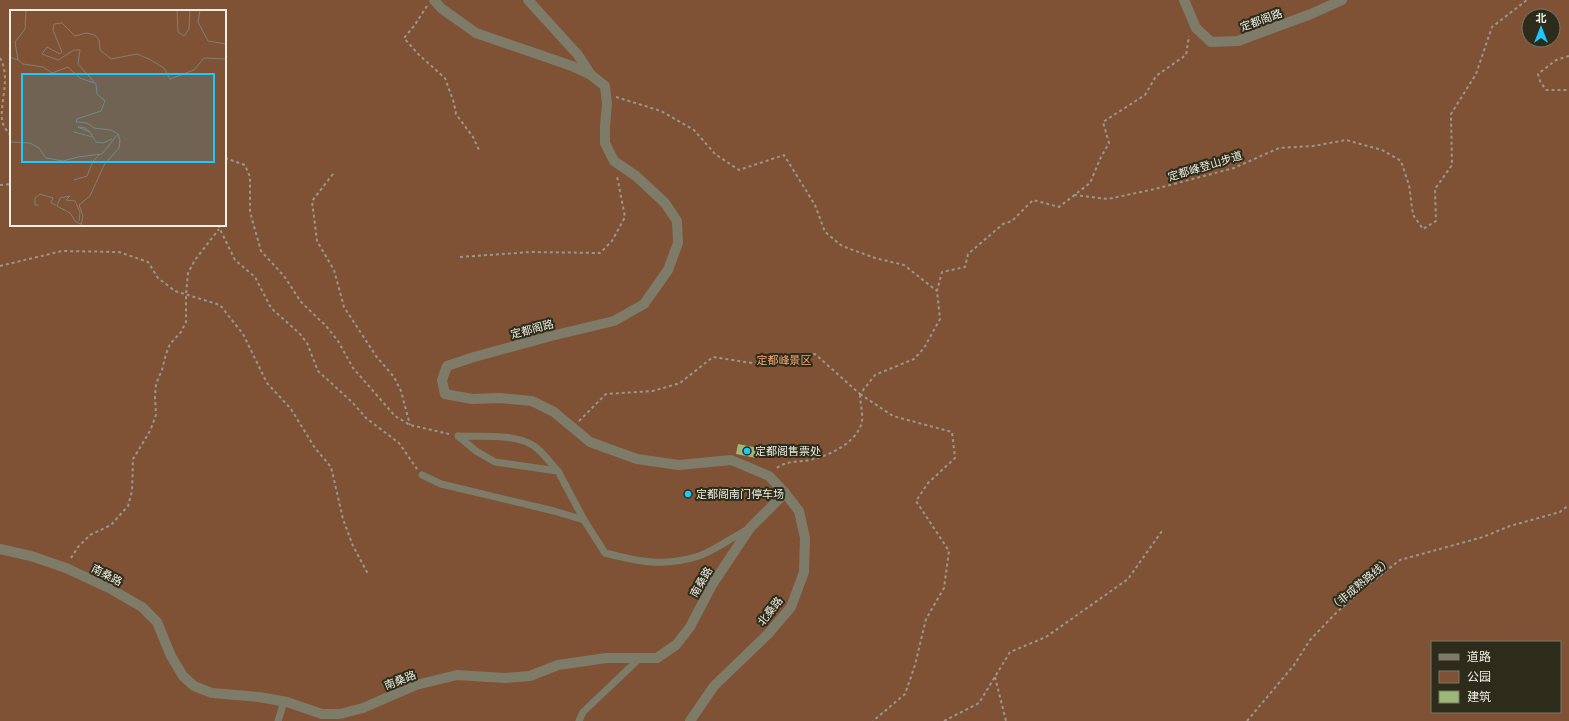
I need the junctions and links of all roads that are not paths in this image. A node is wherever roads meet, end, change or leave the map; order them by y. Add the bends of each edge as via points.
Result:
1 (434, 0) edge
2 (528, 0) edge
3 (1184, 0) edge
4 (1342, 0) edge
5 (591, 75) junction
6 (558, 471) junction
7 (422, 474) road end
8 (785, 493) junction
9 (584, 520) junction
10 (750, 528) junction
11 (0, 549) edge
12 (640, 658) junction
13 (284, 702) junction
14 (278, 721) edge
15 (580, 721) edge
16 (690, 721) edge

1 - 5 street via 476,33
2 - 5 street via 578,55
3 - 4 street, 定都阁路 via 1196,28 1211,42 1238,41
5 - 8 street, 定都阁路 via 605,86 605,143 614,161 636,176 665,203 677,221 678,243 668,270 644,304 614,321 447,366 442,380 445,394 472,399 532,401 554,412 590,442 637,459 679,465 731,460 769,476
6 - 6 lane via 495,462 458,436 516,439 534,446
6 - 9 lane
7 - 9 lane via 441,484 554,510
8 - 10 street, 南桑路
8 - 16 street, 北桑路 via 799,511 805,538 804,572 791,607 768,634 714,686
9 - 10 lane via 605,553 640,562 663,563 700,556
10 - 12 street, 南桑路 via 712,585 690,627 676,645 657,658
11 - 13 street, 南桑路 via 32,556 66,568 142,607 157,622 171,656 183,676 194,686 212,693
12 - 13 street, 南桑路 via 606,658 558,665 530,676 505,678 457,675 416,685 363,708 340,714 322,714
12 - 15 lane via 592,702 583,712
13 - 14 lane

